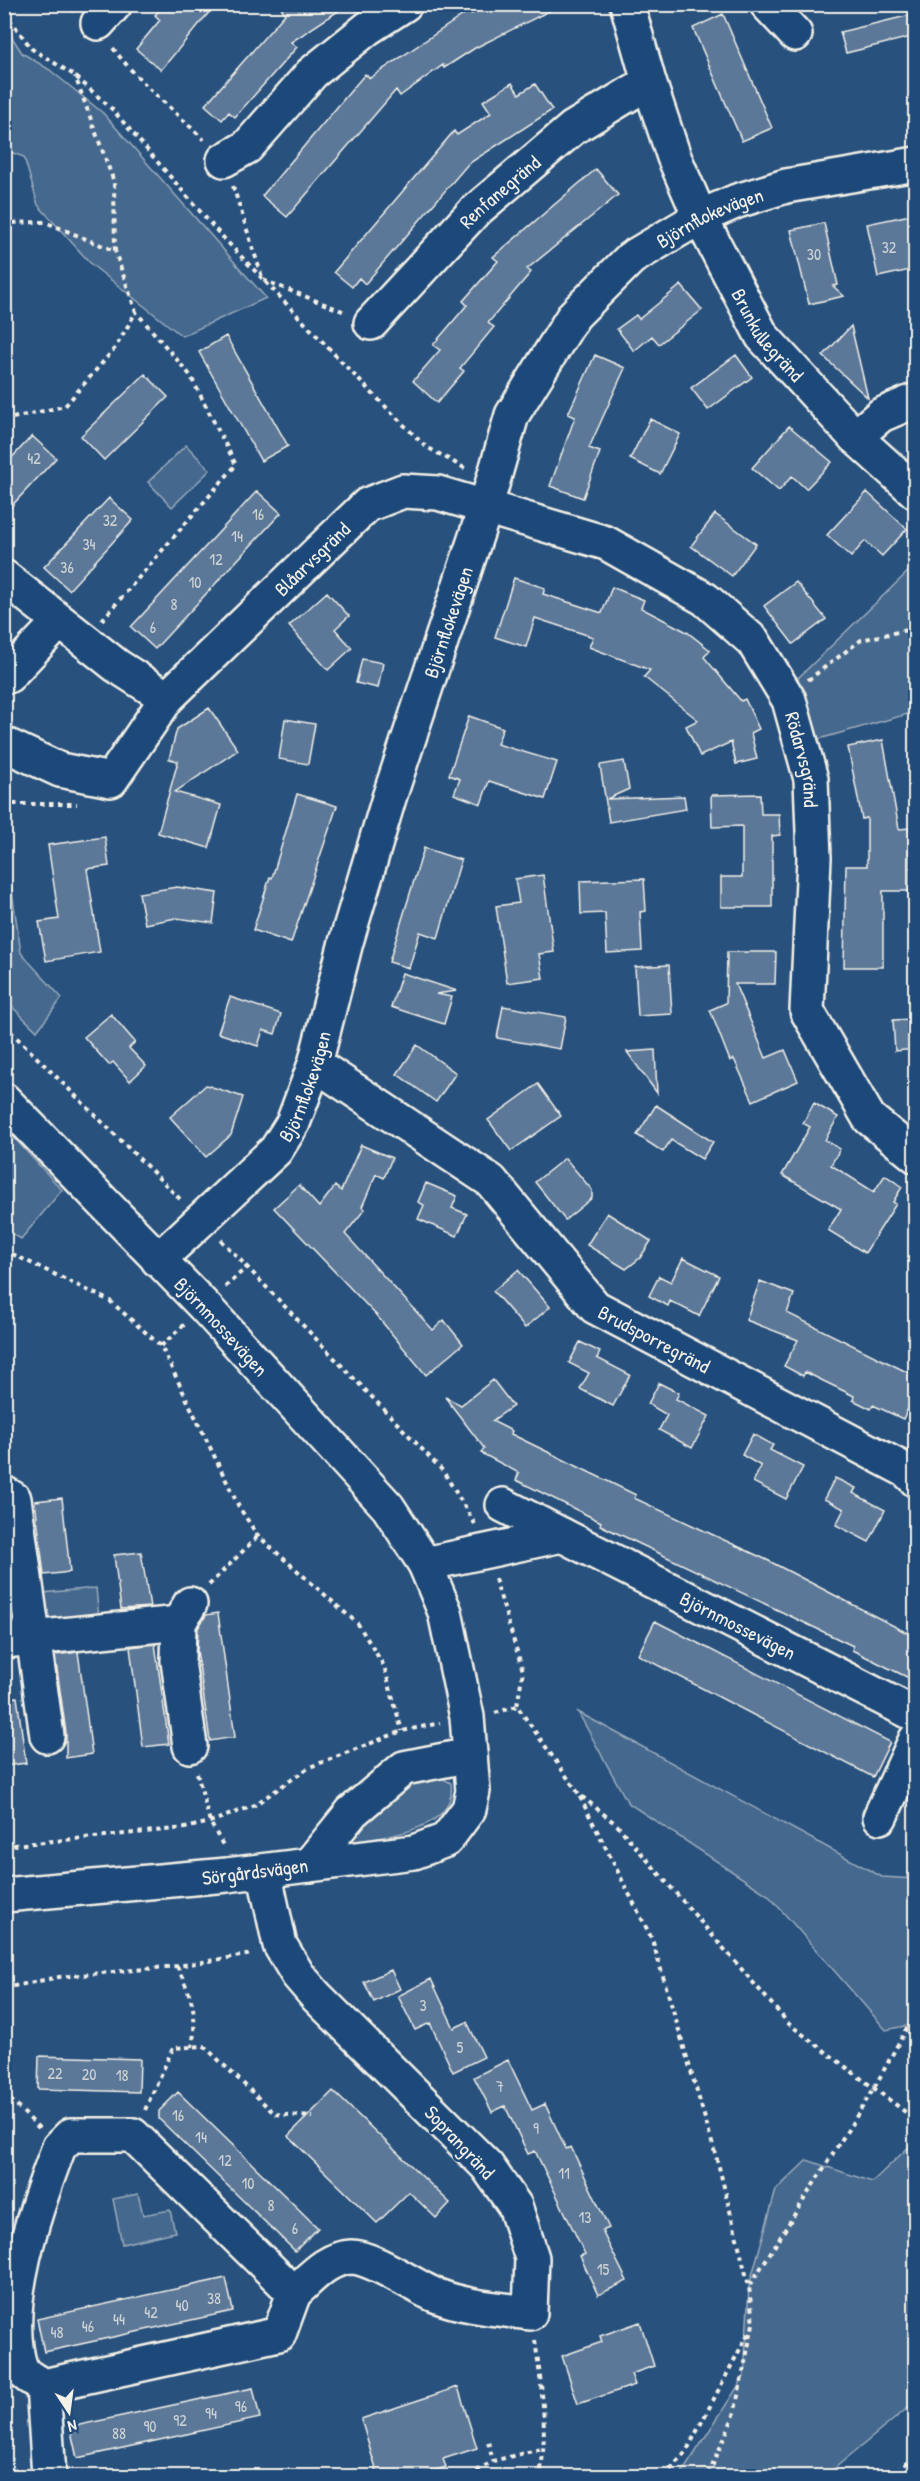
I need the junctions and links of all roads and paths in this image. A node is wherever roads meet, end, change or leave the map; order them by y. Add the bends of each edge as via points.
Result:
1 (405, 4) edge
2 (627, 4) edge
3 (767, 4) edge
4 (4, 12) edge
5 (795, 34) dead end
6 (74, 75) junction
7 (649, 82) junction
8 (224, 160) dead end
9 (915, 164) edge
10 (700, 217) junction
11 (4, 222) edge
12 (115, 251) junction
13 (136, 312) junction
14 (371, 323) dead end
15 (915, 400) edge
16 (4, 420) edge
17 (855, 437) junction
18 (915, 492) edge
19 (473, 504) junction
20 (4, 577) edge
21 (59, 622) junction
22 (915, 628) edge
23 (4, 673) edge
24 (167, 698) junction
25 (789, 700) junction
26 (4, 744) edge
27 (4, 1025) edge
28 (315, 1064) junction
29 (4, 1100) edge
30 (915, 1156) edge
31 (201, 1220) junction
32 (4, 1250) edge
33 (158, 1260) junction
34 (915, 1480) edge
35 (4, 1493) edge
36 (503, 1505) dead end
37 (562, 1535) junction
38 (258, 1536) junction
39 (484, 1550) junction
40 (425, 1564) junction
41 (184, 1614) junction
42 (19, 1640) edge
43 (517, 1706) junction
44 (915, 1715) edge
45 (467, 1717) junction
46 (402, 1731) junction
47 (47, 1736) dead end
48 (915, 1740) edge
49 (190, 1746) joint
50 (470, 1755) junction
51 (473, 1791) joint
52 (579, 1794) junction
53 (880, 1817) dead end
54 (210, 1822) junction
55 (4, 1846) edge
56 (309, 1865) junction
57 (264, 1871) junction
58 (4, 1894) edge
59 (280, 1946) junction
60 (177, 1966) junction
61 (4, 1988) edge
62 (915, 2011) edge
63 (192, 2047) junction
64 (873, 2090) junction
65 (4, 2093) edge
66 (313, 2117) dead end
67 (915, 2120) edge
68 (133, 2135) junction
69 (59, 2147) junction
70 (749, 2286) junction
71 (294, 2293) junction
72 (530, 2313) junction
73 (753, 2324) junction
74 (43, 2386) junction
75 (488, 2442) dead end
76 (544, 2448) junction
77 (915, 2456) edge
78 (494, 2461) junction
79 (49, 2476) edge
80 (468, 2476) edge
81 (540, 2476) edge
82 (664, 2476) edge
83 (708, 2476) edge
84 (890, 2476) edge

1 - 8 street via 312,73 247,147
2 - 7 street
3 - 5 street
4 - 6 path via 32,49
6 - 12 path via 114,182
6 - 19 path via 112,109 217,231 360,381 425,446 466,468
7 - 10 street
7 - 14 street, Renfanegränd via 573,128 474,212
9 - 10 street, Björnflokevägen via 786,186
10 - 17 street, Brunkullegränd via 762,336
10 - 19 street, Björnflokevägen via 631,258 574,315 512,415
11 - 12 path via 45,222
12 - 13 path
13 - 16 path via 115,348 65,406
13 - 21 path via 190,375 236,465 102,620
15 - 17 street via 881,415
17 - 18 street, Brunkullegränd
19 - 24 street, Blåarvsgränd via 438,493 403,491 367,505
19 - 25 street, Rödarvsgränd via 606,543 705,599 753,641
19 - 28 street, Björnflokevägen via 346,942
20 - 21 street
21 - 23 street via 8,676
21 - 24 street
22 - 25 path via 861,640
24 - 26 street, Blåarvsgränd via 111,780 60,770
25 - 30 street, Rödarvsgränd via 811,779 814,858 807,1011 869,1118
27 - 31 path
28 - 31 street, Björnflokevägen via 293,1123 276,1150
28 - 34 street, Brudsporregränd via 490,1181 595,1307 907,1471
29 - 33 street, Björnmossevägen
31 - 33 street, Björnflokevägen
31 - 39 path via 443,1471 472,1515
32 - 38 path via 110,1301 161,1346 238,1507
33 - 40 street, Björnmossevägen via 388,1507
35 - 42 street via 14,1499
36 - 37 street, Björnmossevägen
37 - 39 street
37 - 44 street, Björnmossevägen
38 - 41 path
38 - 46 path via 358,1624 384,1666
39 - 40 street
39 - 43 path via 523,1671
40 - 45 street, Björnmossevägen via 445,1612
41 - 42 street
41 - 49 street via 178,1661
42 - 47 street
43 - 45 path via 487,1716
43 - 52 path
45 - 46 path
45 - 50 street, Björnmossevägen
46 - 54 path via 310,1767 253,1806
48 - 53 street
49 - 54 path
50 - 51 street, Björnmossevägen
50 - 56 street via 404,1768 352,1812
51 - 56 street, Sörgårdsvägen via 461,1822 446,1840 431,1847
52 - 64 path via 616,1825 789,2024
52 - 70 path via 652,1939 718,2163
54 - 55 path via 185,1828
56 - 57 street, Sörgårdsvägen
57 - 58 street, Sörgårdsvägen
57 - 59 street, Soprangränd
59 - 60 path via 246,1956
59 - 72 street, Soprangränd via 316,1996 487,2166 515,2206 532,2258
60 - 61 path via 59,1977
60 - 63 path via 192,1999 196,2020
62 - 64 path
63 - 66 path via 204,2046 275,2114
63 - 68 path via 173,2048
64 - 67 path
64 - 70 path
65 - 69 path
68 - 69 street via 71,2135
68 - 71 street
69 - 74 street via 14,2263 8,2336 22,2371
70 - 73 path
71 - 72 street via 329,2262 353,2257 402,2276 434,2295
71 - 74 street via 279,2334
72 - 76 path via 545,2406
73 - 82 path via 686,2452
73 - 83 path via 734,2415
74 - 79 street
75 - 78 path
76 - 78 path
76 - 81 path
77 - 84 path
78 - 80 path

